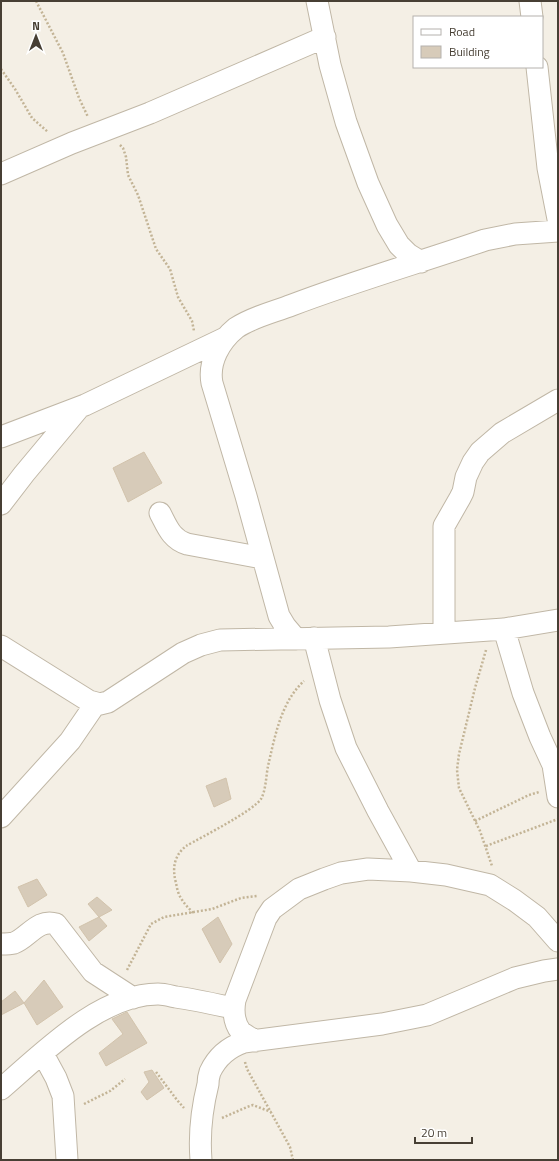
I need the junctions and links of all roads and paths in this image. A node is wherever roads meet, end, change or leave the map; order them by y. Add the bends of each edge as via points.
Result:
1 (36, 1) edge
2 (317, 1) edge
3 (530, 1) edge
4 (532, 16) edge
5 (325, 36) junction
6 (537, 68) edge
7 (1, 69) edge
8 (100, 132) junction
9 (64, 147) junction
10 (1, 174) edge
11 (554, 175) edge
12 (558, 219) edge
13 (558, 231) edge
14 (421, 262) junction
15 (225, 338) junction
16 (197, 351) junction
17 (558, 400) edge
18 (80, 407) junction
19 (1, 437) edge
20 (1, 504) edge
21 (160, 513) dead end
22 (263, 558) junction
23 (558, 620) edge
24 (498, 630) junction
25 (444, 633) junction
26 (305, 638) junction
27 (1, 646) edge
28 (321, 665) junction
29 (96, 703) junction
30 (557, 792) edge
31 (1, 817) edge
32 (558, 819) edge
33 (475, 820) junction
34 (486, 846) junction
35 (411, 871) junction
36 (500, 891) junction
37 (260, 896) dead end
38 (193, 913) junction
39 (558, 941) edge
40 (1, 944) edge
41 (558, 969) edge
42 (125, 993) junction
43 (234, 1008) junction
44 (250, 1042) junction
45 (43, 1054) junction
46 (156, 1072) dead end
47 (125, 1079) dead end
48 (1, 1088) edge
49 (271, 1112) junction
50 (64, 1115) junction
51 (203, 1117) junction
52 (67, 1160) edge
53 (201, 1160) edge
54 (293, 1160) edge

1 - 8 path via 63,53 88,117
2 - 5 street
3 - 4 street
5 - 8 street via 239,75
5 - 14 street via 330,65 346,122 368,183 399,245
6 - 11 street
7 - 9 path via 32,118
8 - 9 street
8 - 16 path via 123,148 128,175 138,195 156,250 170,269 178,297 192,321
9 - 10 street
11 - 12 street
13 - 14 street via 514,234 485,240
14 - 15 street via 312,297 250,321
15 - 16 street
15 - 22 street via 219,347 210,376
16 - 18 street
17 - 25 street via 497,438 480,452 473,462 463,492 444,526
18 - 19 street
18 - 20 street
21 - 22 street via 179,542
22 - 26 street via 279,616 285,626
23 - 24 street
24 - 25 street
24 - 30 street via 540,737 554,765
24 - 33 path via 471,703 457,770 459,788
25 - 26 street via 389,637
26 - 28 street
26 - 29 street via 235,638 201,645 183,653 108,702
27 - 29 street
28 - 35 street via 346,748
28 - 38 path via 297,687 283,710 260,800 180,851 174,865 175,878 180,898
29 - 31 street via 70,741
30 - 33 path via 529,795
32 - 34 path
33 - 34 path
34 - 36 path
35 - 36 street via 446,875 490,885
35 - 43 street via 368,869 341,873 299,889 272,909 266,918
36 - 39 street via 537,917
37 - 38 path via 241,898
38 - 42 path via 164,918 151,924 134,958
40 - 42 street via 14,943 41,924 52,922 93,972
41 - 44 street via 514,978 427,1015 382,1024
42 - 43 street via 158,994
42 - 45 street via 110,1006 59,1038
43 - 44 street via 236,1023
44 - 49 path via 244,1060 247,1070
44 - 51 street via 228,1048 210,1072
45 - 48 street
45 - 50 street via 63,1096
46 - 51 path via 184,1108
47 - 50 path via 110,1091
49 - 51 path via 253,1105 220,1119
49 - 54 path via 290,1147
50 - 52 street
51 - 53 street

